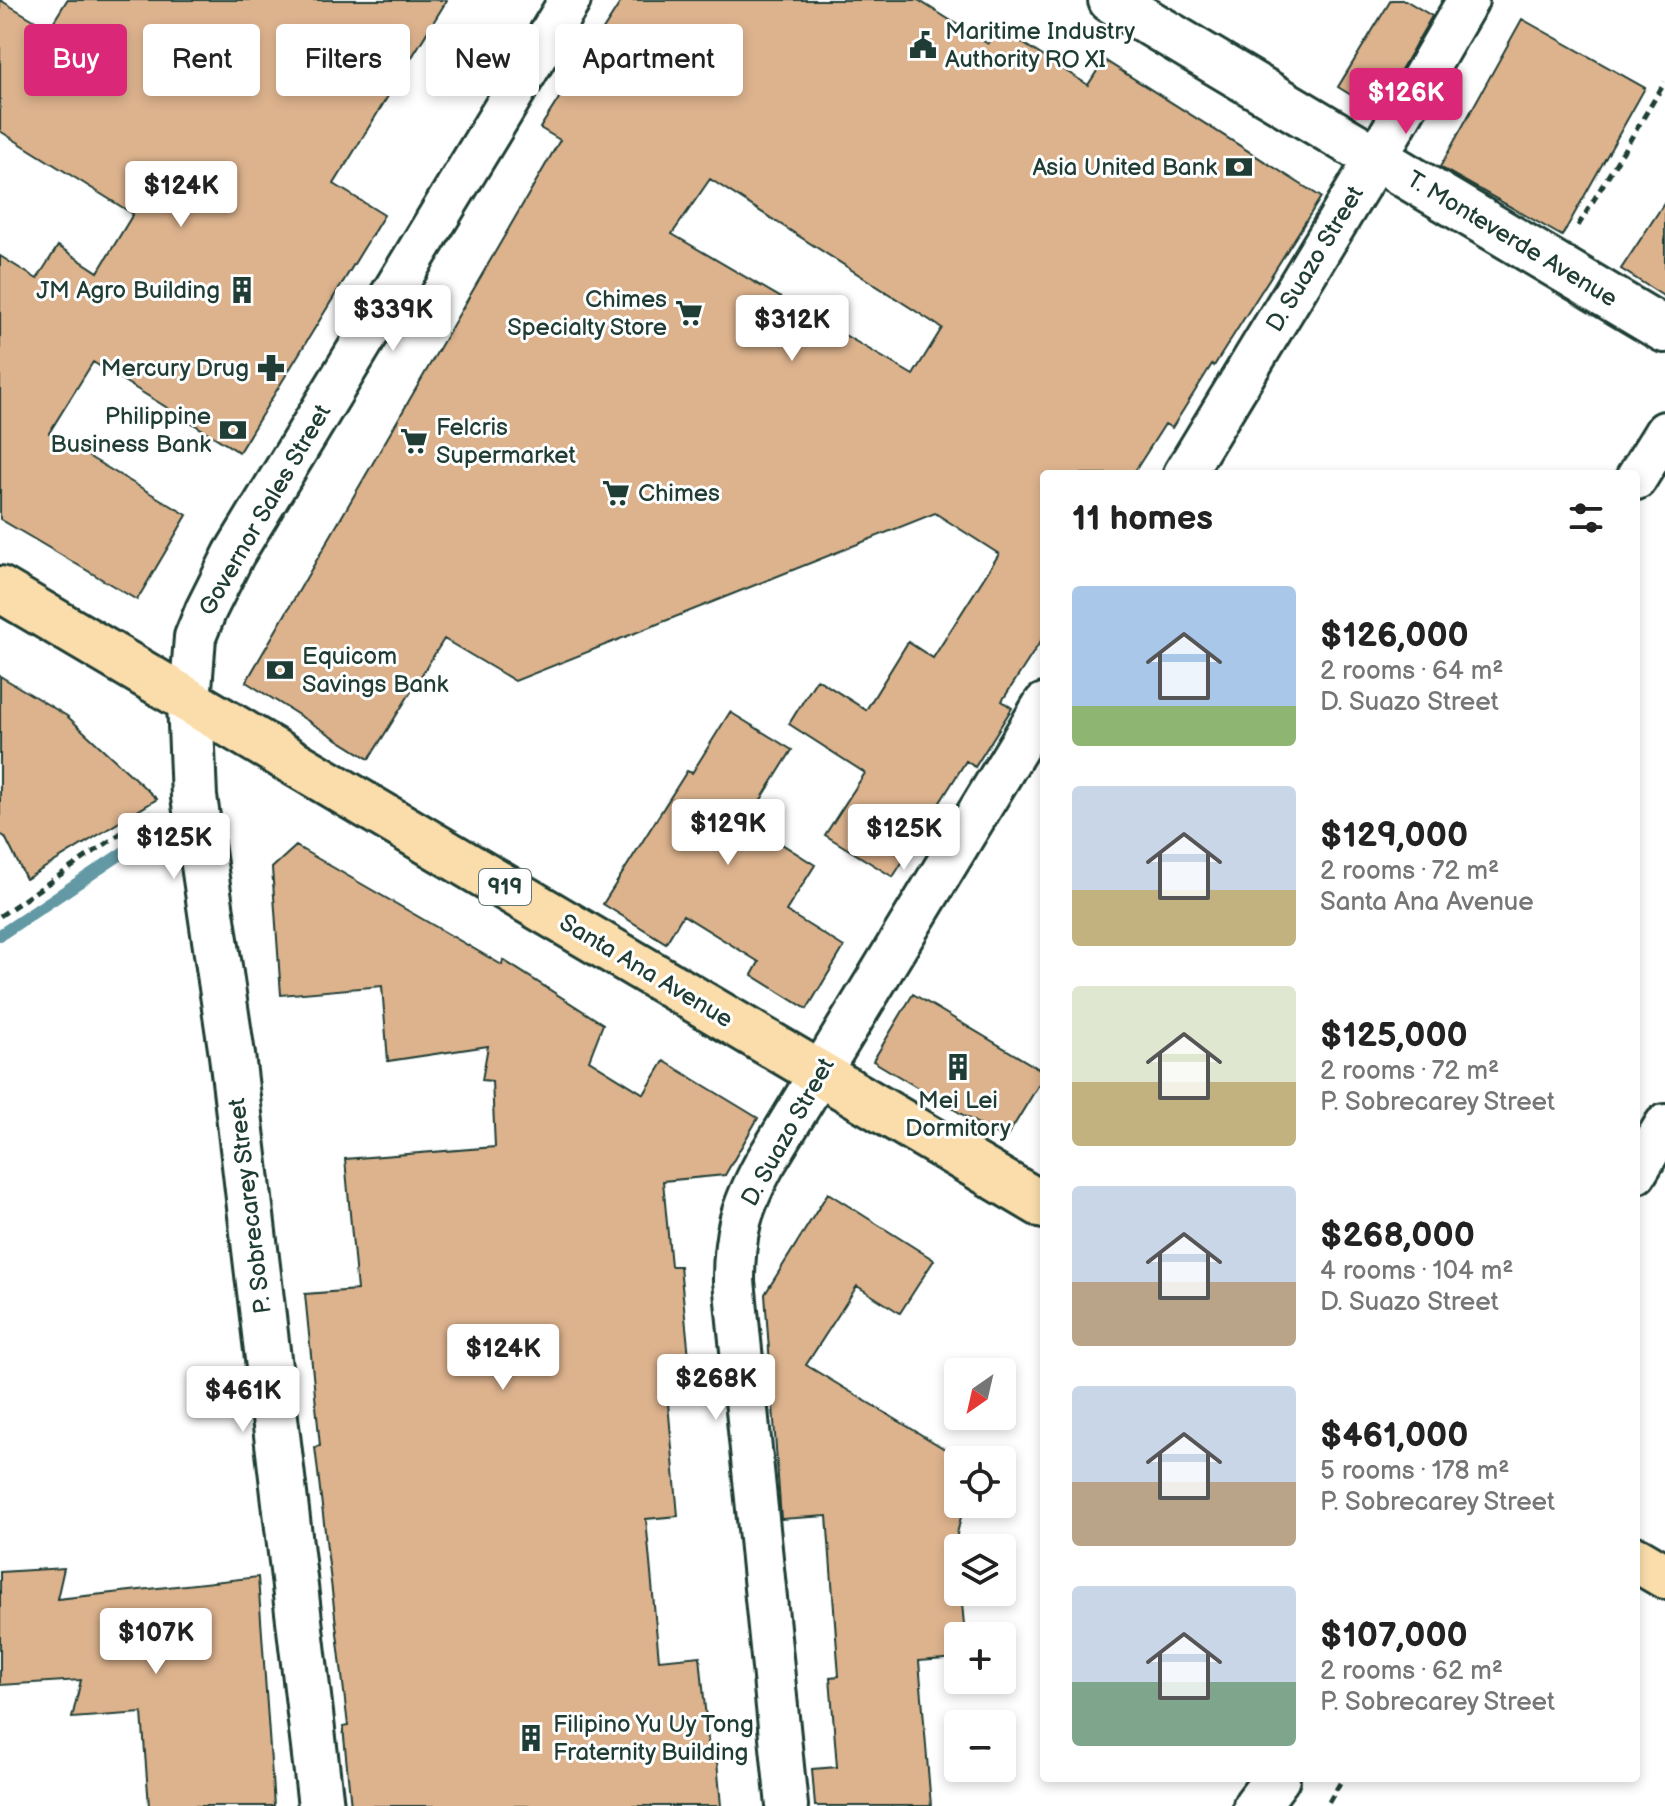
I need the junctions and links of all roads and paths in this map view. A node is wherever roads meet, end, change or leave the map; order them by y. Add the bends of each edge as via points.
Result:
1 (570, 0) edge
2 (1111, 0) edge
3 (1468, 0) edge
4 (1665, 82) edge
5 (1376, 158) junction
6 (1555, 265) junction
7 (1665, 330) edge
8 (1665, 432) edge
9 (1186, 470) edge
10 (1640, 473) edge
11 (0, 589) edge
12 (190, 701) junction
13 (1040, 711) edge
14 (194, 797) junction
15 (0, 916) edge
16 (820, 1073) junction
17 (1665, 1125) edge
18 (1640, 1166) edge
19 (1040, 1204) edge
20 (1640, 1561) edge
21 (1665, 1576) edge
22 (1274, 1782) edge
23 (1341, 1782) edge
24 (1329, 1802) dead end
25 (321, 1806) edge
26 (787, 1806) edge
27 (1256, 1806) edge

1 - 12 street, Governor Sales Street via 234,554 195,637
2 - 5 street, T. Monteverde Avenue
3 - 5 street, D. Suazo Street
4 - 6 path
5 - 6 street, T. Monteverde Avenue
5 - 9 street, D. Suazo Street
6 - 7 street, T. Monteverde Avenue
8 - 10 street
11 - 12 main road, Santa Ana Avenue / 919
12 - 14 street, P. Sobrecarey Street
12 - 16 main road, Santa Ana Avenue / 919
13 - 16 street, D. Suazo Street
14 - 15 path via 151,813
14 - 25 street, P. Sobrecarey Street via 236,1085
16 - 19 main road, Santa Ana Avenue / 919
16 - 26 street, D. Suazo Street via 749,1193 734,1255
17 - 18 street
20 - 21 main road
22 - 27 street
23 - 24 path

